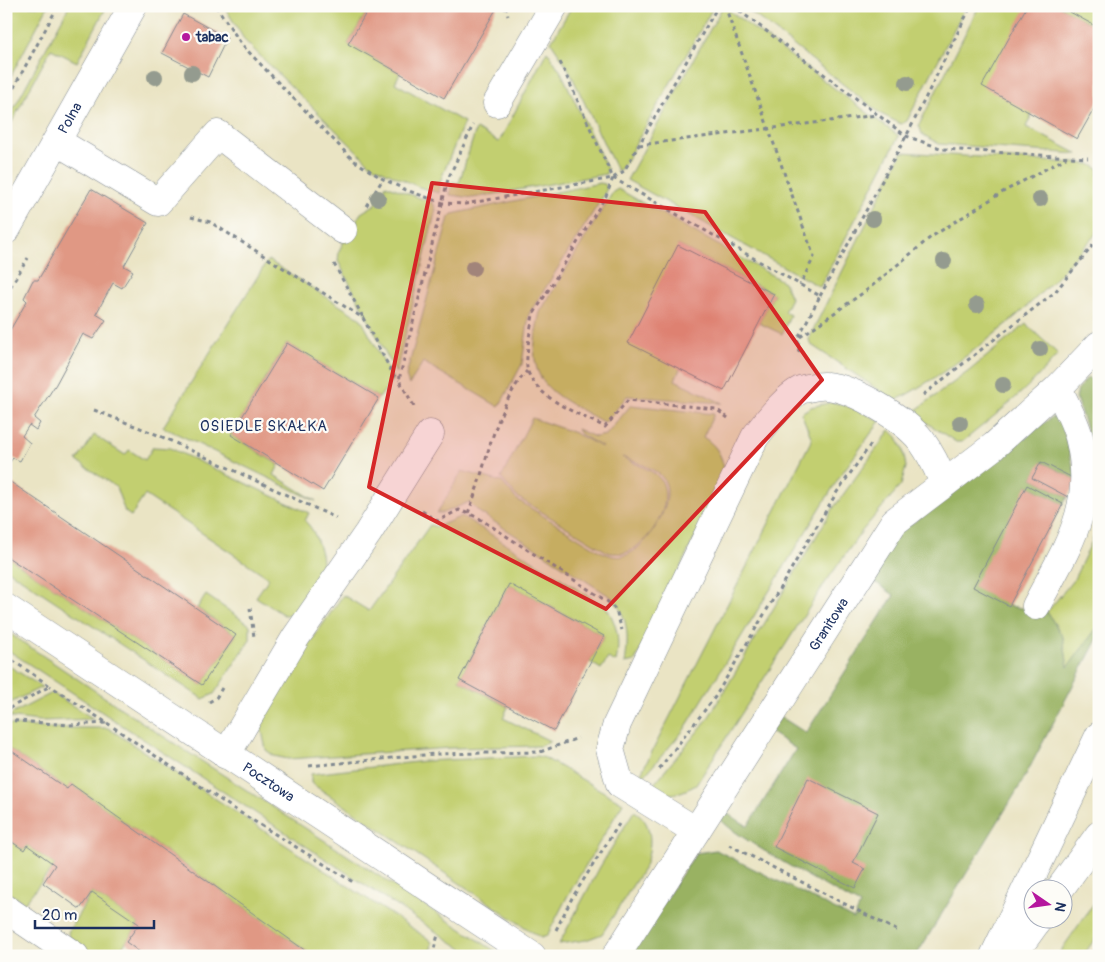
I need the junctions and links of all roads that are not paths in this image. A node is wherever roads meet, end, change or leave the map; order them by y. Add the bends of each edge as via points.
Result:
1 (133, 6) edge
2 (554, 6) edge
3 (497, 103) road end
4 (58, 142) junction
5 (6, 230) edge
6 (343, 230) dead end
7 (1099, 345) edge
8 (1058, 388) junction
9 (430, 434) road end
10 (944, 484) junction
11 (1036, 606) dead end
12 (6, 608) edge
13 (1099, 736) edge
14 (226, 755) junction
15 (696, 832) junction
16 (1099, 835) edge
17 (1066, 880) edge
18 (6, 909) edge
19 (1031, 930) edge
20 (75, 956) edge
21 (532, 956) edge
22 (616, 956) edge
23 (994, 956) edge
24 (1012, 956) edge

1 - 4 street, Polna
2 - 3 street
4 - 5 street, Polna
4 - 6 street via 158,202 218,134
7 - 8 street, Granitowa
8 - 10 street, Granitowa via 994,446
8 - 11 street via 1079,436 1086,472 1083,504 1075,531
9 - 14 street via 368,533 296,637
10 - 15 street, Granitowa via 894,522
10 - 15 street via 934,460 919,439 895,416 859,396 826,386 801,390 774,412 755,437 617,724 610,749 620,784
12 - 14 street, Pocztowa
13 - 23 street
14 - 21 street, Pocztowa
15 - 22 street, Granitowa
16 - 17 street
18 - 20 street
19 - 24 street

